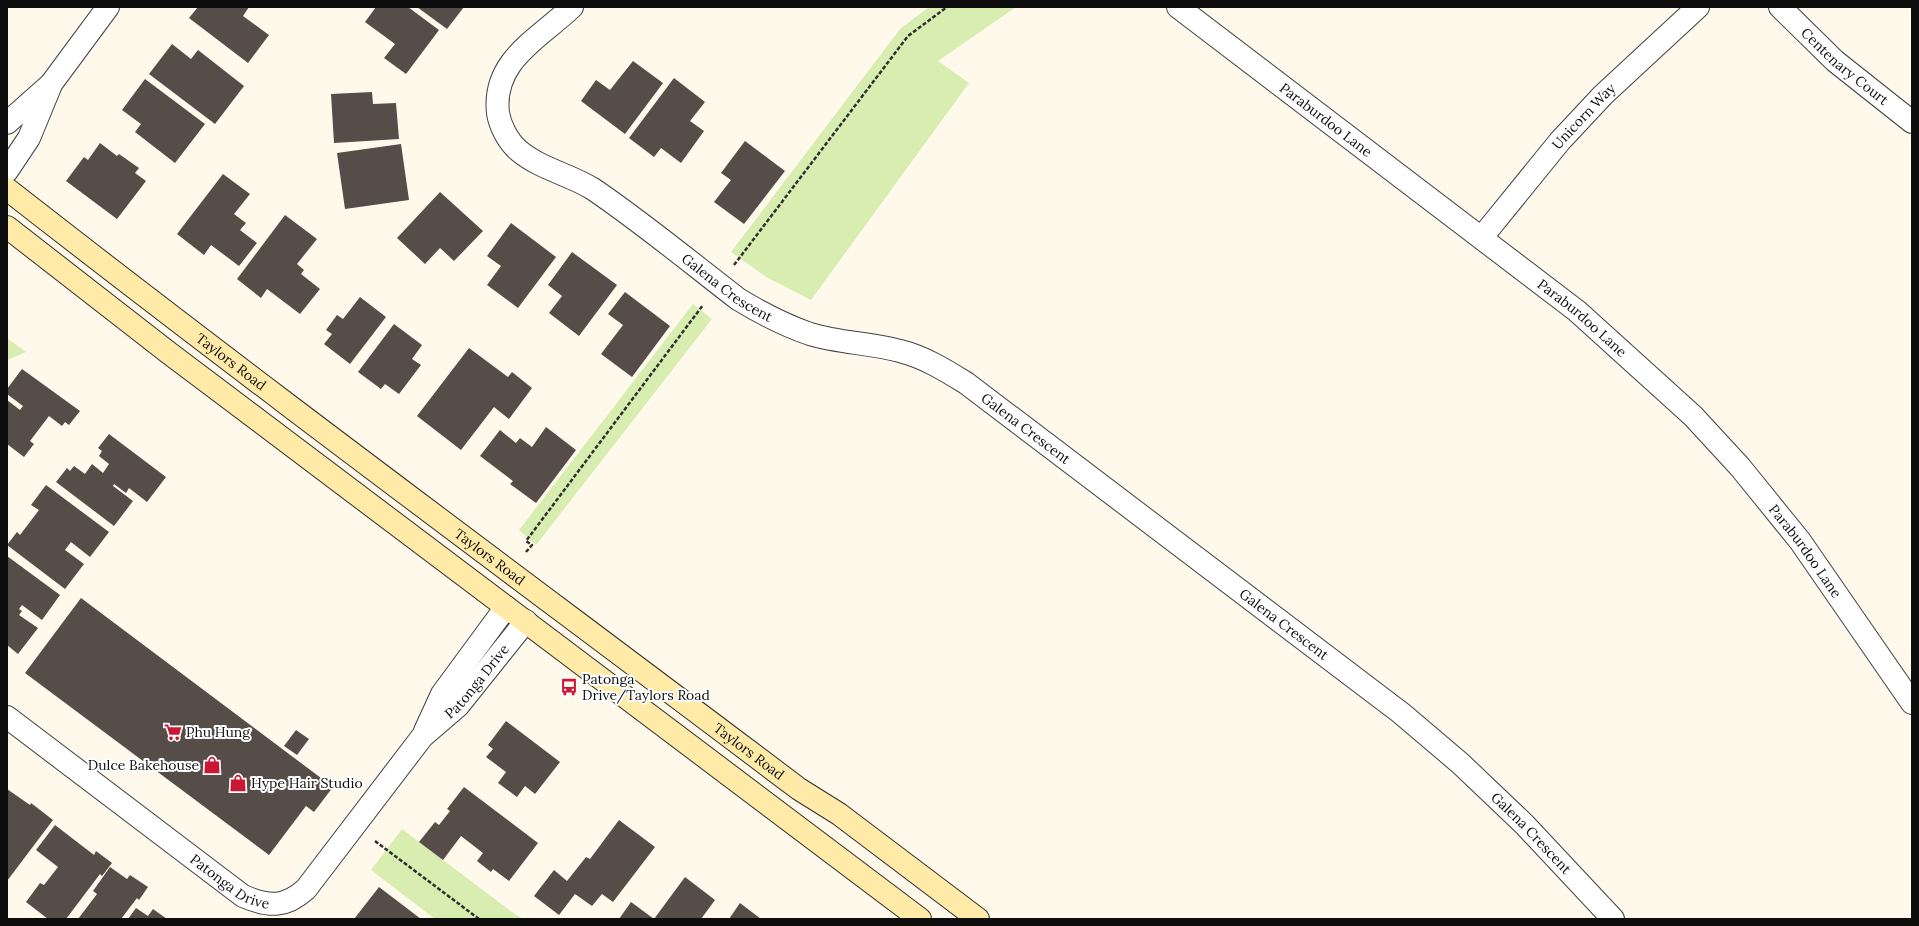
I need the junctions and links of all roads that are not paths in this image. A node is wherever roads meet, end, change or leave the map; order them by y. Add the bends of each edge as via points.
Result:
1 (108, 7) edge
2 (572, 7) edge
3 (1698, 7) edge
4 (1780, 7) edge
5 (1190, 10) edge
6 (52, 84) junction
7 (1912, 122) edge
8 (7, 123) edge
9 (7, 171) edge
10 (7, 189) edge
11 (7, 228) edge
12 (1482, 238) junction
13 (340, 444) junction
14 (313, 460) junction
15 (331, 474) junction
16 (536, 591) junction
17 (506, 607) junction
18 (526, 621) junction
19 (1912, 702) edge
20 (7, 717) edge
21 (422, 737) junction
22 (267, 912) edge
23 (920, 919) edge
24 (978, 919) edge
25 (1612, 919) edge

1 - 6 street
2 - 25 street, Galena Crescent via 517,54 503,75 497,104 499,119 506,135 517,149 536,162 586,185 612,202 738,299 759,311 811,334 900,351 922,358 966,383 1401,713 1461,764 1524,824
3 - 12 street, Unicorn Way via 1603,95 1560,141
4 - 7 street, Centenary Court via 1835,61
5 - 12 street, Paraburdoo Lane
6 - 8 street
6 - 9 street via 29,138
10 - 13 main road, Taylors Road
11 - 14 main road
12 - 19 street, Paraburdoo Lane via 1578,311 1693,416 1800,541
13 - 14 main road
13 - 15 main road
13 - 16 main road, Taylors Road
14 - 15 main road
15 - 17 main road
16 - 17 main road
16 - 18 main road
16 - 24 main road, Taylors Road
17 - 18 main road
17 - 21 street, Patonga Drive via 442,694
18 - 21 street, Patonga Drive via 458,706
18 - 23 main road
20 - 22 street, Patonga Drive
21 - 22 street, Patonga Drive via 306,889

